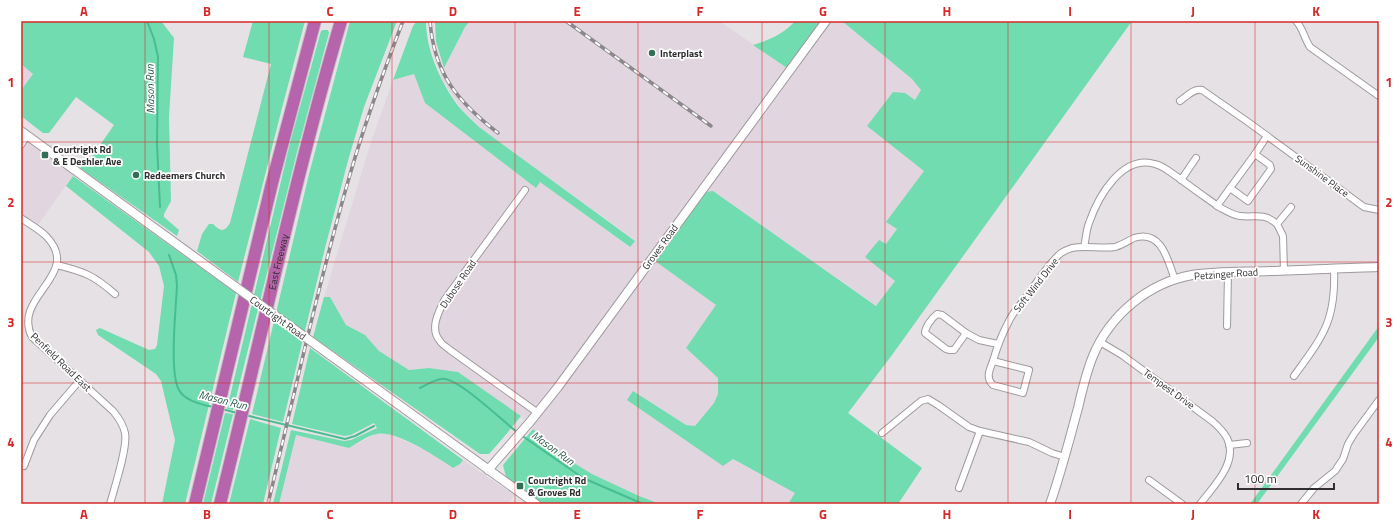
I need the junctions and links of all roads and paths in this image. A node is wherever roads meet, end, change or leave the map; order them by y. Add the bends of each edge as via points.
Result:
1 (315, 21) edge
2 (341, 21) edge
3 (826, 21) edge
4 (1296, 21) edge
5 (1379, 96) edge
6 (1180, 101) dead end
7 (24, 133) edge
8 (1267, 136) junction
9 (21, 144) edge
10 (1255, 154) junction
11 (1196, 158) dead end
12 (1181, 180) junction
13 (1230, 188) junction
14 (525, 190) dead end
15 (1217, 206) junction
16 (1291, 206) dead end
17 (1379, 210) edge
18 (21, 218) edge
19 (1277, 224) junction
20 (1084, 247) junction
21 (57, 265) junction
22 (1379, 267) edge
23 (1334, 269) junction
24 (1284, 271) junction
25 (1228, 273) junction
26 (1175, 280) junction
27 (115, 294) dead end
28 (1227, 326) dead end
29 (966, 333) junction
30 (1100, 342) junction
31 (998, 344) junction
32 (993, 361) junction
33 (1294, 376) dead end
34 (80, 380) junction
35 (1379, 400) edge
36 (538, 413) junction
37 (980, 431) junction
38 (882, 433) dead end
39 (1247, 444) dead end
40 (1229, 445) junction
41 (1065, 457) junction
42 (24, 466) dead end
43 (488, 470) junction
44 (1149, 480) dead end
45 (959, 488) dead end
46 (110, 504) edge
47 (195, 504) edge
48 (220, 504) edge
49 (536, 504) edge
50 (1050, 504) edge
51 (1182, 504) edge
52 (1200, 504) edge
53 (1301, 504) edge

1 - 47 highway via 268,198
2 - 48 highway, East Freeway via 317,107
3 - 36 street, Groves Road
4 - 5 street via 1301,26 1310,47
6 - 8 street, Sunshine Place via 1199,89
7 - 9 street
7 - 43 street, Courtright Road, bridge
8 - 10 street
8 - 17 street, Sunshine Place via 1364,207
10 - 13 street
10 - 13 street via 1270,165 1270,171 1248,201
11 - 12 street
12 - 15 street
12 - 20 street via 1154,164 1144,162 1128,167 1115,178 1096,206 1088,225
13 - 15 street
14 - 36 street, Dubose Road via 445,299 434,329 439,341 450,350
15 - 19 street via 1240,216 1261,216
16 - 19 street
18 - 21 street via 46,236 56,249
19 - 24 street via 1283,236
20 - 26 street, Soft Wind Drive via 1120,246 1133,238 1151,237 1164,250
20 - 31 street, Soft Wind Drive via 1072,248 1062,253 1046,270 1010,319
21 - 27 street via 80,270
21 - 34 street, Penfield Road East via 52,278 33,304 28,316 27,330
22 - 23 street, Petzinger Road
23 - 24 street, Petzinger Road
23 - 33 street via 1334,298 1326,327 1317,345
24 - 25 street, Petzinger Road
25 - 26 street, Petzinger Road
25 - 28 street
26 - 30 street, Petzinger Road via 1156,288 1128,307
29 - 29 street via 940,314 935,315 925,330 927,335 949,350 954,350
29 - 31 street via 979,340
30 - 40 street, Tempest Drive via 1212,421 1223,432
30 - 41 street, Petzinger Road via 1088,370
31 - 32 street, Soft Wind Drive
32 - 32 street, Soft Wind Drive via 988,378 992,385 1022,393 1029,370
34 - 42 street via 50,415 34,440
34 - 46 street, Penfield Road East via 122,422 124,448
35 - 53 street via 1354,434 1335,472 1314,488
36 - 43 street, Groves Road
37 - 38 street via 969,427 928,399 921,401
37 - 41 street via 1029,442 1052,454
37 - 45 street
39 - 40 street
40 - 52 street via 1230,452 1225,468
41 - 50 street, Petzinger Road
43 - 49 street, Courtright Road
44 - 51 street

